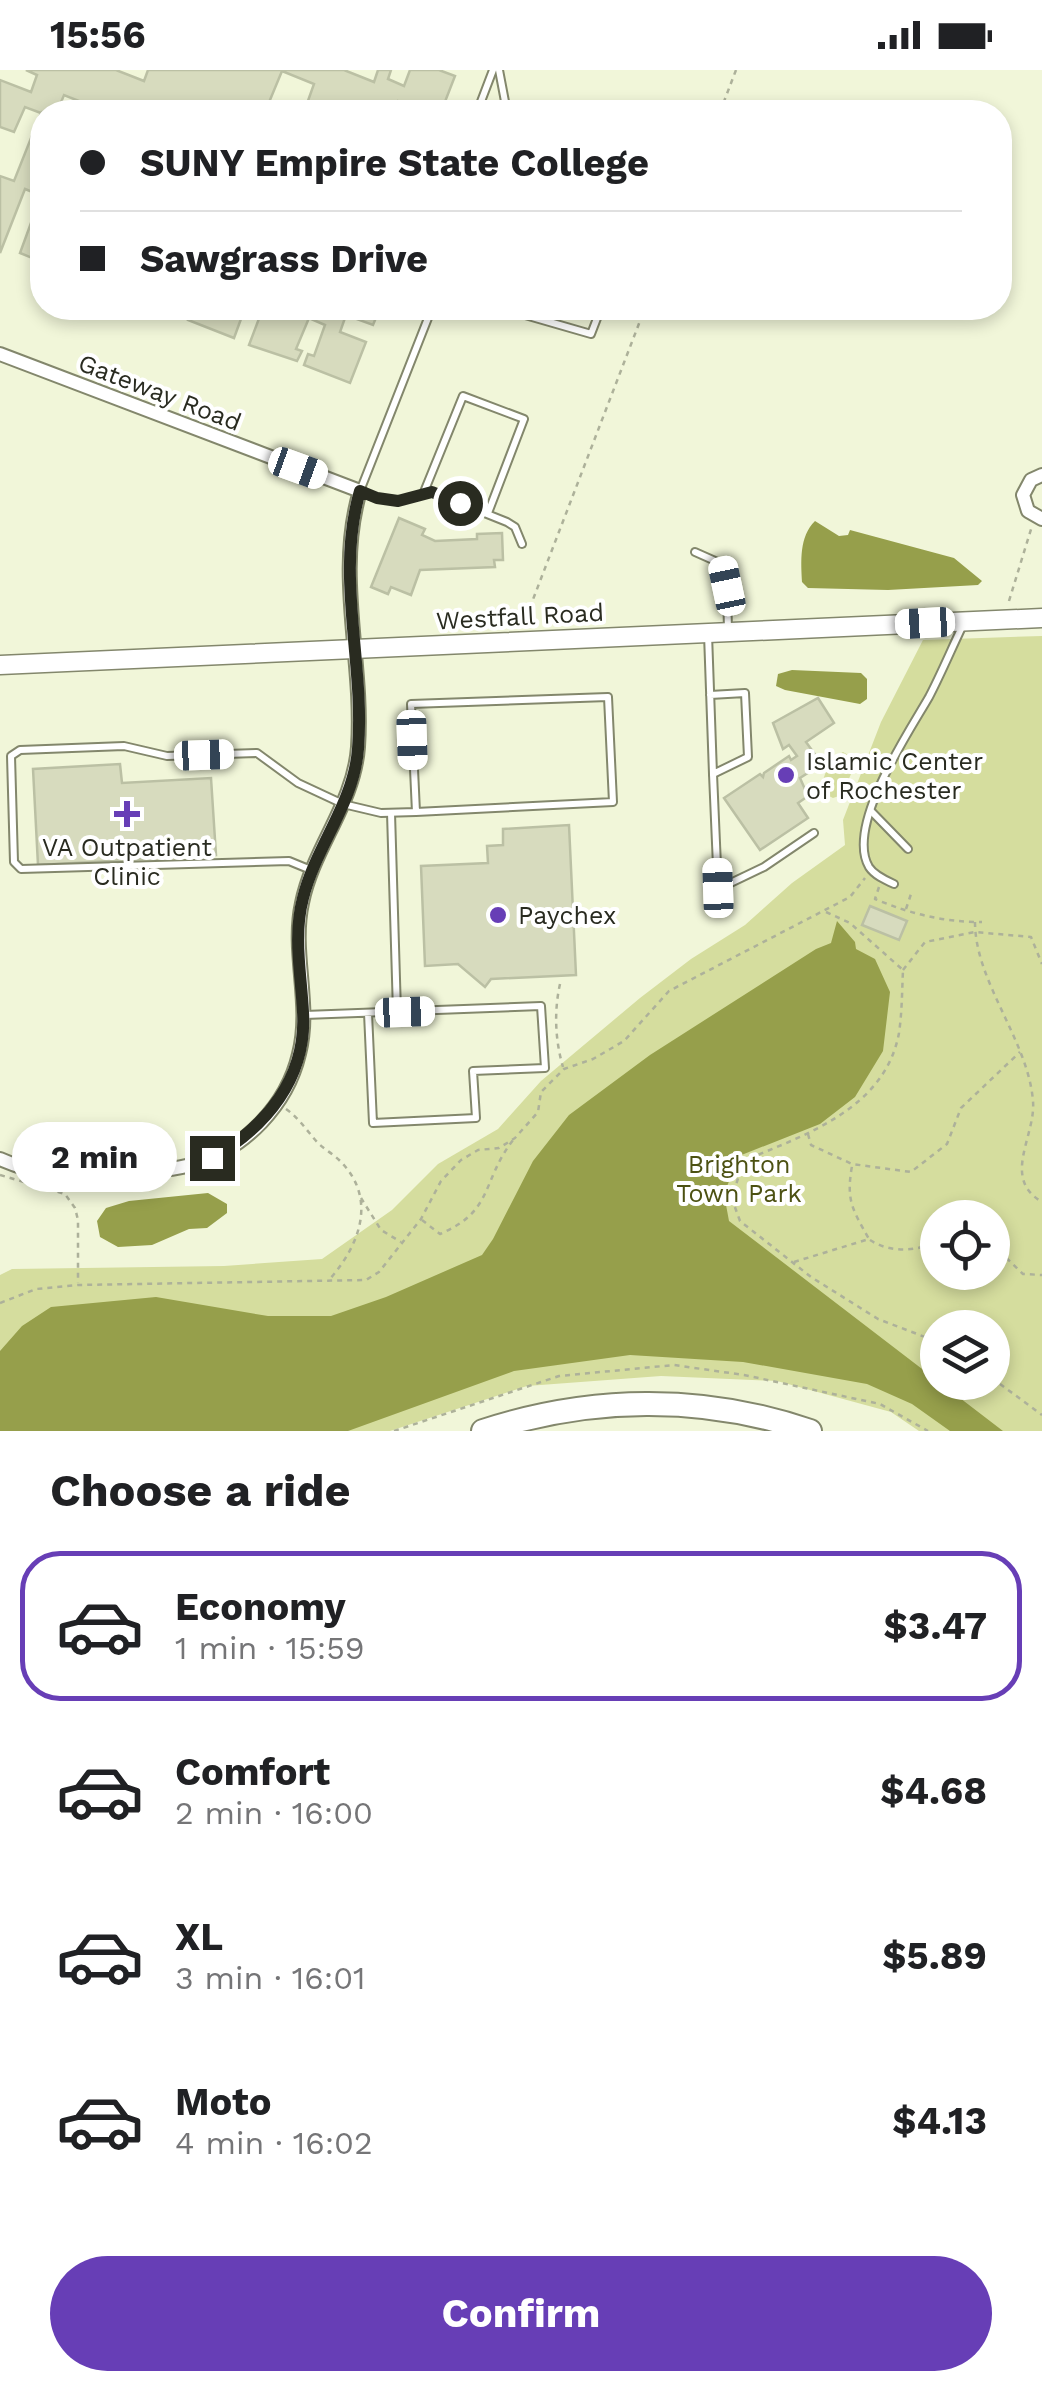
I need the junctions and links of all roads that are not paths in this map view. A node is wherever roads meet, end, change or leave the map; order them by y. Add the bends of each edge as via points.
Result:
1 (496, 70) edge
2 (482, 100) edge
3 (503, 100) edge
4 (427, 320) edge
5 (542, 320) edge
6 (596, 320) edge
7 (0, 354) edge
8 (1042, 476) edge
9 (360, 491) junction
10 (424, 492) junction
11 (488, 514) junction
12 (1038, 518) edge
13 (522, 544) dead end
14 (695, 552) dead end
15 (1042, 618) edge
16 (964, 622) junction
17 (708, 632) junction
18 (728, 632) junction
19 (354, 649) junction
20 (1, 665) edge
21 (710, 695) junction
22 (713, 774) junction
23 (343, 804) junction
24 (871, 811) junction
25 (391, 812) junction
26 (416, 812) junction
27 (814, 833) dead end
28 (908, 848) dead end
29 (312, 871) junction
30 (894, 884) dead end
31 (396, 1012) junction
32 (368, 1013) junction
33 (304, 1016) junction
34 (0, 1159) edge
35 (483, 1431) edge
36 (810, 1431) edge

1 - 2 lane
1 - 3 lane
4 - 9 lane
5 - 6 lane via 590,334
7 - 9 street, Gateway Road
8 - 12 street via 1030,480 1023,495
9 - 10 lane via 398,501
9 - 19 street via 349,542
10 - 11 lane
10 - 11 lane via 463,396 524,419
11 - 13 lane via 515,527
14 - 18 lane via 722,564
15 - 16 street, Westfall Road
16 - 18 street, Westfall Road
16 - 24 lane
17 - 18 street, Westfall Road
17 - 19 street, Westfall Road
17 - 21 lane
19 - 20 street, Westfall Road
19 - 23 street via 358,751
21 - 22 lane
21 - 22 lane via 745,693 748,757
22 - 27 lane via 718,888
23 - 25 lane
23 - 29 street
23 - 29 lane via 257,753 166,756 124,746 20,750 11,756 14,862 22,870 289,861
24 - 28 lane
24 - 30 lane via 865,840 870,870
25 - 26 lane
25 - 31 lane
26 - 26 lane via 613,802 608,696 411,704
29 - 33 street via 298,928
31 - 32 lane
31 - 32 lane via 541,1006 544,1068 474,1071 476,1118 373,1123
32 - 33 lane
33 - 34 street via 300,1052 277,1103 250,1133 212,1158 162,1170 69,1174 27,1170
35 - 36 highway via 571,1409 653,1404 735,1411

